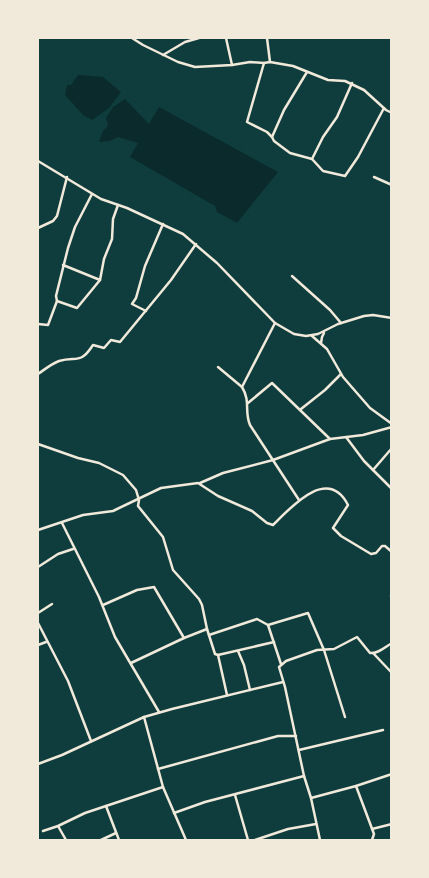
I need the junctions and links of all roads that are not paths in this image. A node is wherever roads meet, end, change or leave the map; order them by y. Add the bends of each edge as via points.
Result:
1 (132, 38) edge
2 (199, 38) edge
3 (226, 38) edge
4 (267, 38) edge
5 (163, 55) junction
6 (270, 62) junction
7 (264, 63) junction
8 (232, 65) junction
9 (307, 72) junction
10 (352, 83) junction
11 (384, 108) junction
12 (392, 113) edge
13 (272, 137) junction
14 (312, 159) junction
15 (38, 160) edge
16 (67, 177) junction
17 (374, 177) dead end
18 (392, 178) edge
19 (390, 185) edge
20 (92, 194) junction
21 (118, 205) junction
22 (163, 224) junction
23 (38, 228) edge
24 (196, 244) junction
25 (63, 265) junction
26 (292, 276) dead end
27 (100, 280) junction
28 (58, 301) junction
29 (146, 311) junction
30 (392, 318) edge
31 (275, 323) junction
32 (341, 323) junction
33 (38, 324) edge
34 (325, 332) junction
35 (311, 335) junction
36 (321, 343) junction
37 (218, 367) dead end
38 (38, 374) edge
39 (341, 374) junction
40 (242, 387) junction
41 (248, 403) junction
42 (301, 410) junction
43 (392, 426) edge
44 (346, 437) junction
45 (330, 440) junction
46 (38, 444) edge
47 (392, 448) edge
48 (273, 460) junction
49 (373, 470) junction
50 (198, 483) junction
51 (392, 490) edge
52 (139, 500) junction
53 (299, 500) junction
54 (62, 523) junction
55 (38, 530) edge
56 (74, 548) junction
57 (392, 552) edge
58 (38, 567) edge
59 (52, 604) dead end
60 (102, 606) junction
61 (38, 613) edge
62 (38, 623) edge
63 (268, 625) junction
64 (207, 629) junction
65 (209, 635) junction
66 (184, 638) junction
67 (46, 642) junction
68 (274, 642) junction
69 (392, 643) edge
70 (38, 645) edge
71 (324, 650) junction
72 (238, 651) junction
73 (373, 653) junction
74 (218, 655) junction
75 (131, 663) junction
76 (280, 664) junction
77 (392, 673) edge
78 (283, 682) junction
79 (250, 690) junction
80 (227, 695) junction
81 (159, 713) junction
82 (144, 717) junction
83 (345, 718) dead end
84 (383, 730) dead end
85 (296, 736) junction
86 (91, 741) junction
87 (299, 750) junction
88 (38, 764) edge
89 (158, 769) junction
90 (392, 774) edge
91 (304, 776) junction
92 (356, 786) junction
93 (163, 787) junction
94 (235, 795) junction
95 (311, 798) junction
96 (106, 806) junction
97 (174, 813) junction
98 (316, 824) junction
99 (392, 824) edge
100 (58, 826) junction
101 (372, 829) junction
102 (42, 831) dead end
103 (116, 833) junction
104 (66, 840) edge
105 (101, 840) edge
106 (119, 840) edge
107 (186, 840) edge
108 (248, 840) edge
109 (255, 840) edge
110 (320, 840) edge
111 (374, 840) edge

1 - 5 street
2 - 5 street
3 - 8 street
4 - 6 street
5 - 8 street via 200,68
6 - 7 street
6 - 9 street
7 - 8 street
7 - 13 street via 247,122
9 - 10 street via 328,80
9 - 13 street
10 - 11 street
10 - 14 street via 337,117
11 - 12 street
11 - 14 street via 345,176 323,171
13 - 14 street via 290,153
15 - 16 street
16 - 20 street
16 - 23 street via 57,216 54,221
17 - 19 street
18 - 19 street
20 - 21 street
20 - 25 street via 75,227
21 - 22 street
21 - 27 street
22 - 24 street
22 - 29 street via 132,304
24 - 29 street
24 - 31 street
25 - 27 street
25 - 28 street via 56,296
26 - 32 street
27 - 28 street via 77,308
28 - 33 street via 48,325
29 - 38 street via 120,342 111,340 104,348 93,345 86,356 58,361
30 - 32 street via 372,315
31 - 35 street via 294,334
31 - 40 street
32 - 34 street
34 - 35 street
34 - 36 street
35 - 36 street
36 - 39 street
37 - 40 street
39 - 42 street
39 - 43 street via 370,408
40 - 41 street
41 - 42 street via 272,383
41 - 48 street via 248,420
42 - 45 street
43 - 44 street
44 - 45 street
44 - 49 street
45 - 48 street
46 - 52 street via 123,475 136,490
47 - 49 street
48 - 50 street
48 - 53 street
49 - 51 street
50 - 52 street via 161,488
50 - 53 street via 273,525
52 - 54 street via 113,511 83,515
52 - 64 street via 138,506 163,537 172,568 202,605
53 - 57 street via 325,488 334,490 348,505 333,528 371,554 382,546
54 - 55 street
54 - 56 street
56 - 58 street
56 - 60 street
59 - 61 street
60 - 66 street via 137,590 154,587
60 - 75 street via 114,637
62 - 67 street
63 - 65 street via 254,619
63 - 68 street
63 - 71 street via 308,613
64 - 65 street
64 - 66 street
65 - 74 street
66 - 75 street
67 - 70 street
67 - 86 street via 68,681
68 - 72 street
68 - 76 street
69 - 73 street
71 - 73 street via 334,649 357,637 367,651
71 - 76 street
71 - 83 street
72 - 74 street
72 - 79 street
73 - 77 street
74 - 80 street
75 - 81 street
76 - 78 street
78 - 79 street
78 - 85 street
79 - 80 street
80 - 81 street
81 - 82 street
82 - 86 street
82 - 89 street
84 - 87 street
85 - 87 street
85 - 89 street via 278,736 244,744
86 - 88 street
87 - 91 street
89 - 93 street
90 - 92 street
91 - 94 street
91 - 95 street
92 - 95 street
92 - 101 street
93 - 96 street
93 - 97 street
94 - 97 street
94 - 108 street
95 - 98 street
96 - 100 street
96 - 103 street
97 - 107 street
98 - 109 street via 288,828
98 - 110 street
99 - 101 street
100 - 102 street
100 - 104 street
101 - 111 street
103 - 105 street
103 - 106 street

